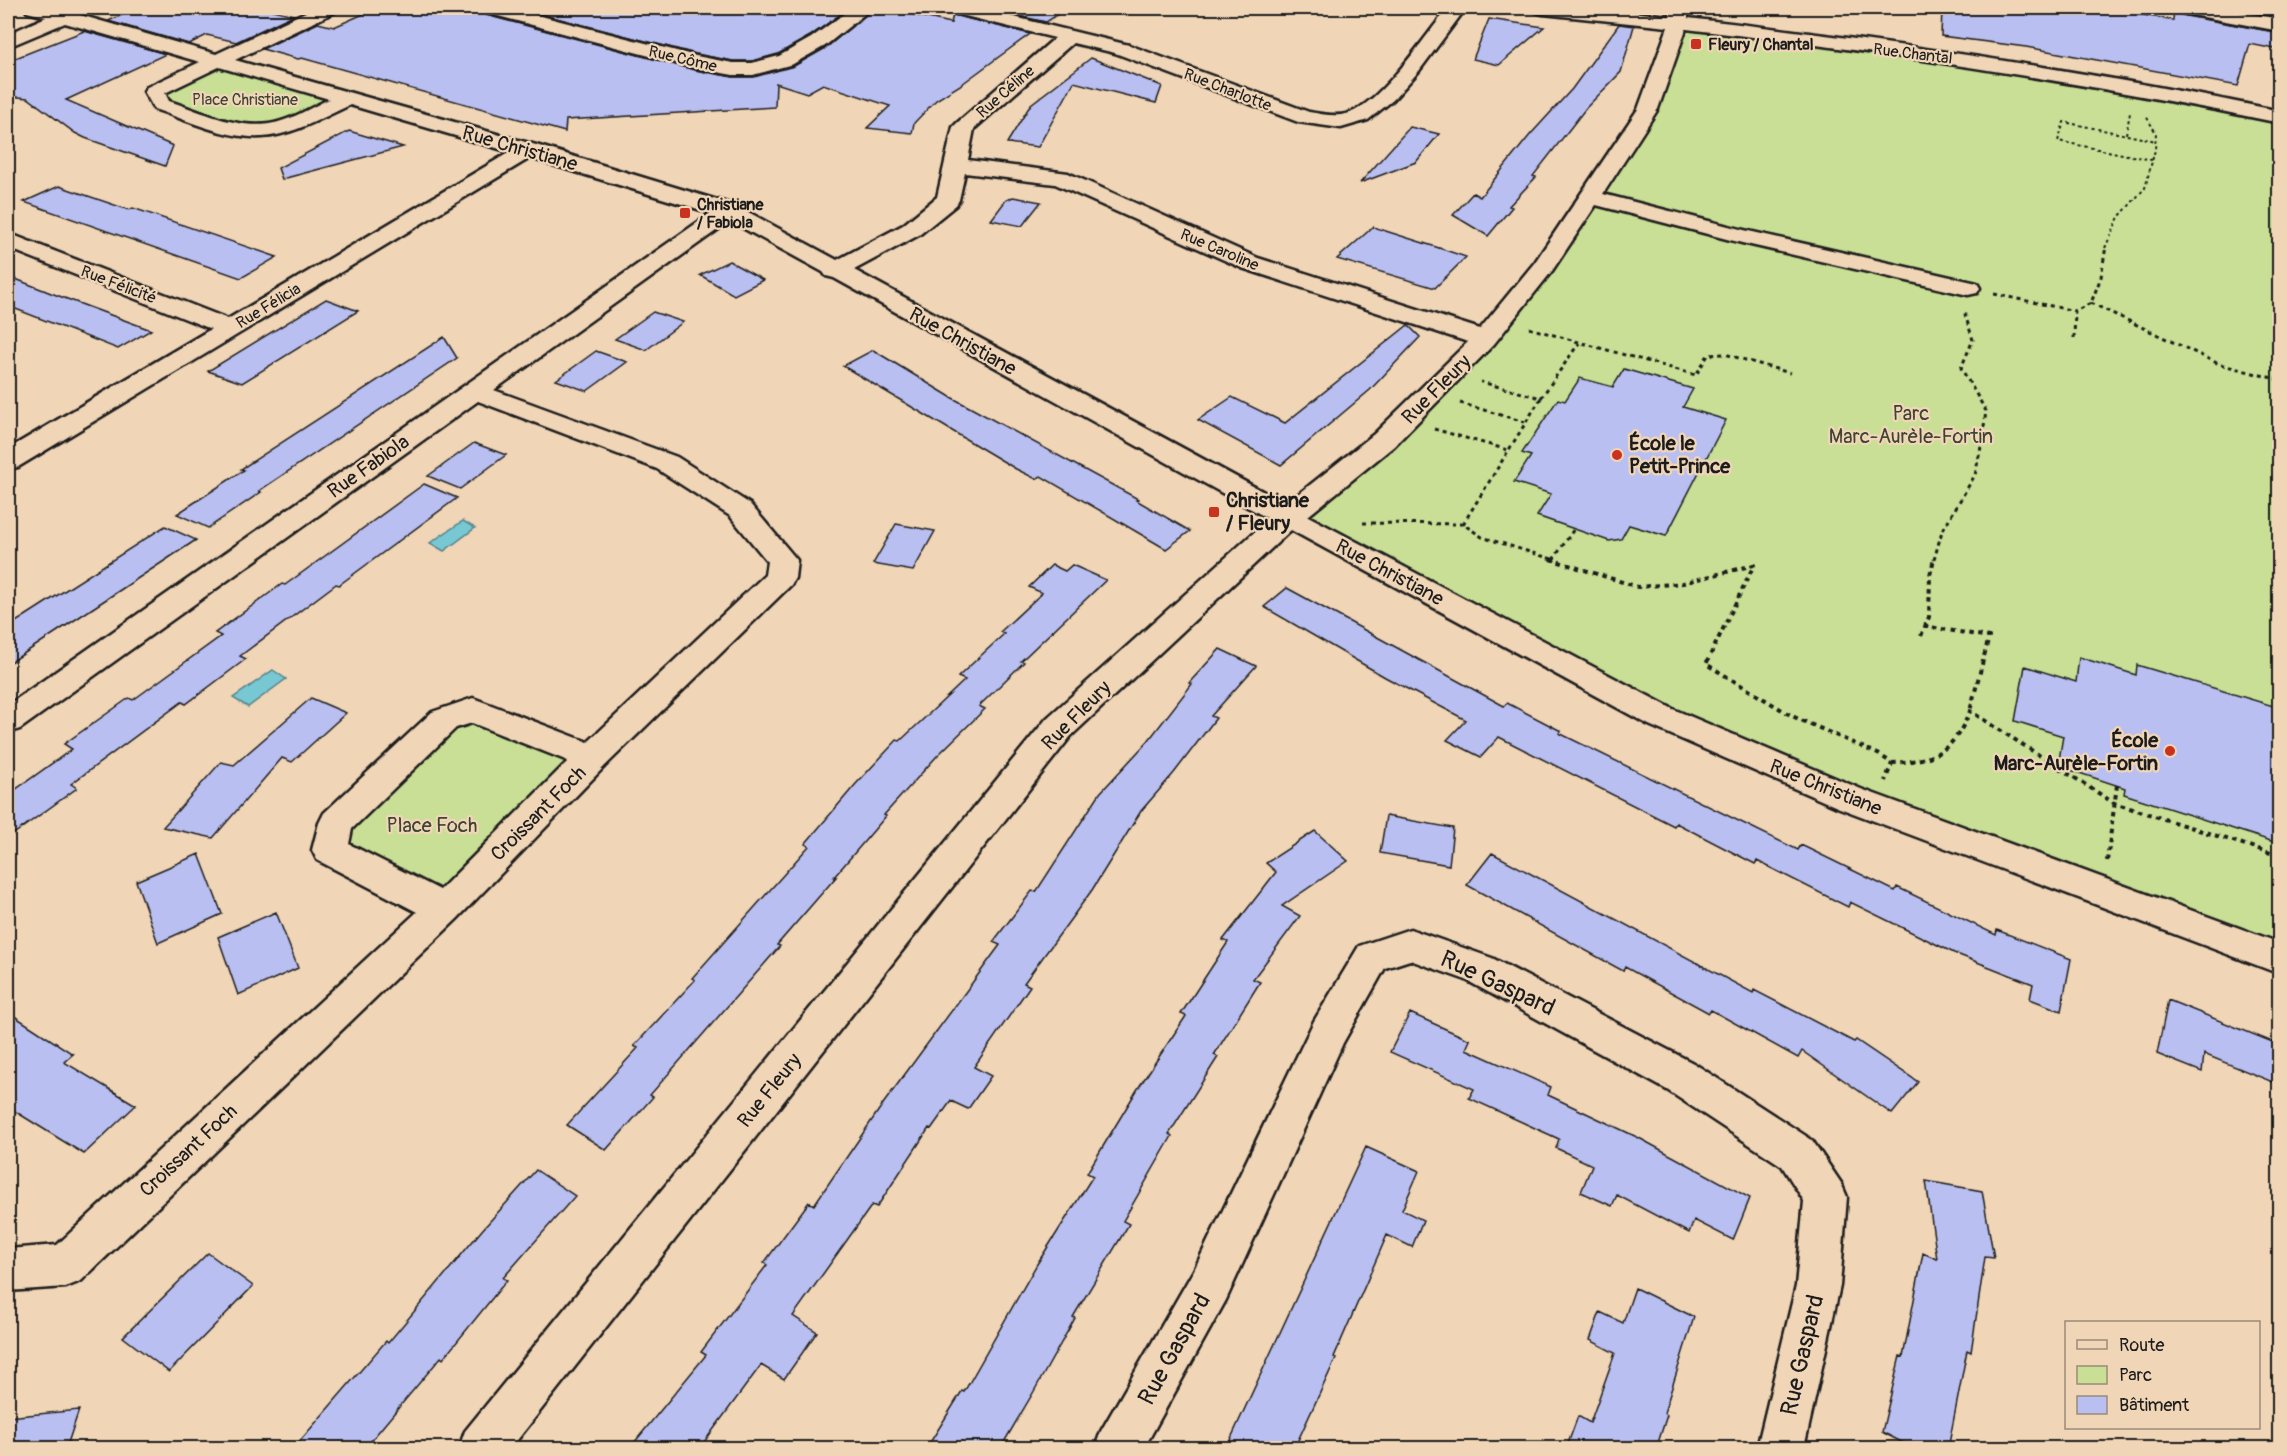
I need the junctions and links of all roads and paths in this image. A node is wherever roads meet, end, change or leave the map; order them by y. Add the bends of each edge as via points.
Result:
1 (34, 8) edge
2 (86, 8) edge
3 (328, 8) edge
4 (490, 8) edge
5 (863, 8) edge
6 (956, 8) edge
7 (1456, 8) edge
8 (1543, 8) edge
9 (2187, 8) edge
10 (1679, 15) edge
11 (63, 17) junction
12 (2280, 25) edge
13 (1069, 36) junction
14 (8, 41) edge
15 (214, 60) junction
16 (348, 98) junction
17 (2195, 98) junction
18 (2130, 113) dead end
19 (2280, 117) edge
20 (2126, 134) junction
21 (2156, 141) junction
22 (528, 150) junction
23 (2152, 160) junction
24 (956, 165) junction
25 (1590, 197) junction
26 (729, 211) junction
27 (8, 240) edge
28 (834, 270) junction
29 (1968, 288) junction
30 (2091, 303) junction
31 (2075, 311) junction
32 (1500, 319) junction
33 (230, 328) junction
34 (2074, 338) dead end
35 (1485, 339) junction
36 (1579, 343) junction
37 (1790, 373) dead end
38 (1451, 374) junction
39 (2280, 380) edge
40 (474, 391) junction
41 (1430, 395) junction
42 (1540, 398) junction
43 (1405, 420) junction
44 (1526, 422) junction
45 (1508, 450) junction
46 (8, 461) edge
47 (1288, 518) junction
48 (1352, 523) dead end
49 (1463, 524) junction
50 (1574, 529) dead end
51 (1553, 561) junction
52 (1924, 626) junction
53 (1921, 636) dead end
54 (1970, 711) junction
55 (8, 722) edge
56 (593, 757) junction
57 (1892, 763) junction
58 (1884, 784) dead end
59 (2116, 785) dead end
60 (2114, 803) junction
61 (2280, 856) edge
62 (2102, 893) junction
63 (444, 909) junction
64 (2280, 959) edge
65 (8, 1270) edge
66 (482, 1449) edge
67 (1118, 1449) edge
68 (1781, 1449) edge

1 - 11 street, Rue Christiane
2 - 11 street
3 - 15 street
4 - 5 street, Rue Côme via 733,69 753,69 786,60
6 - 13 street, Rue Charlotte
7 - 13 street, Rue Charlotte via 1383,100 1359,117 1328,123 1305,118 1122,49
8 - 10 street, Rue Chantal
9 - 12 street
10 - 17 street, Rue Chantal via 2034,68
10 - 25 street, Rue Fleury via 1648,110
11 - 14 street
11 - 15 street, Rue Christiane
13 - 24 street, Rue Céline via 964,127
15 - 16 street, Rue Christiane
15 - 16 street via 154,91 161,105 247,130 268,131
16 - 22 street, Rue Christiane
17 - 19 street, Rue Chantal
17 - 21 path via 2143,109
18 - 20 path
20 - 21 path
20 - 23 path via 2064,122 2058,141
21 - 23 path
22 - 26 street, Rue Christiane
22 - 33 street, Rue Félicia
23 - 30 path via 2145,188 2120,217 2108,239
24 - 28 street, Rue Céline via 948,200 911,230
24 - 35 street, Rue Caroline via 1060,178 1250,263
25 - 29 street
25 - 32 street, Rue Fleury via 1544,266
26 - 28 street, Rue Christiane
26 - 40 street, Rue Fabiola
27 - 33 street, Rue Félicité
28 - 47 street, Rue Christiane
29 - 31 path
29 - 52 path via 1964,319 1974,345 1961,368 1986,411 1975,475 1942,531 1930,575 1929,617
30 - 31 path
30 - 39 path via 2219,364
31 - 34 path
32 - 35 street, Rue Fleury
32 - 36 path
33 - 46 street, Rue Félicia
35 - 38 street, Rue Fleury
36 - 37 path via 1696,375 1708,355 1725,354
36 - 42 path
38 - 41 street, Rue Fleury
38 - 42 path
40 - 55 street, Rue Fabiola
40 - 56 street, Croissant Foch via 667,463 740,510 782,560 780,578
41 - 43 street, Rue Fleury
41 - 44 path
42 - 44 path
43 - 45 path
43 - 47 street, Rue Fleury
44 - 45 path
45 - 49 path
47 - 62 street, Rue Christiane via 1661,717 1849,798
47 - 66 street, Rue Fleury via 1059,727
48 - 49 path
49 - 51 path via 1482,537
50 - 51 path
51 - 57 path via 1638,587 1683,583 1754,565 1706,664 1792,716
52 - 53 path
52 - 54 path via 1989,637
54 - 57 path via 1955,743 1920,762
54 - 60 path
56 - 63 street, Croissant Foch
56 - 63 street via 473,710 444,720 336,823 330,850
57 - 58 path
59 - 60 path
60 - 61 path
60 - 62 path
62 - 64 street, Rue Christiane
63 - 65 street, Croissant Foch via 66,1266
67 - 68 street, Rue Gaspard via 1210,1285 1328,1033 1372,957 1410,944 1479,969 1681,1077 1797,1153 1826,1197 1818,1286

